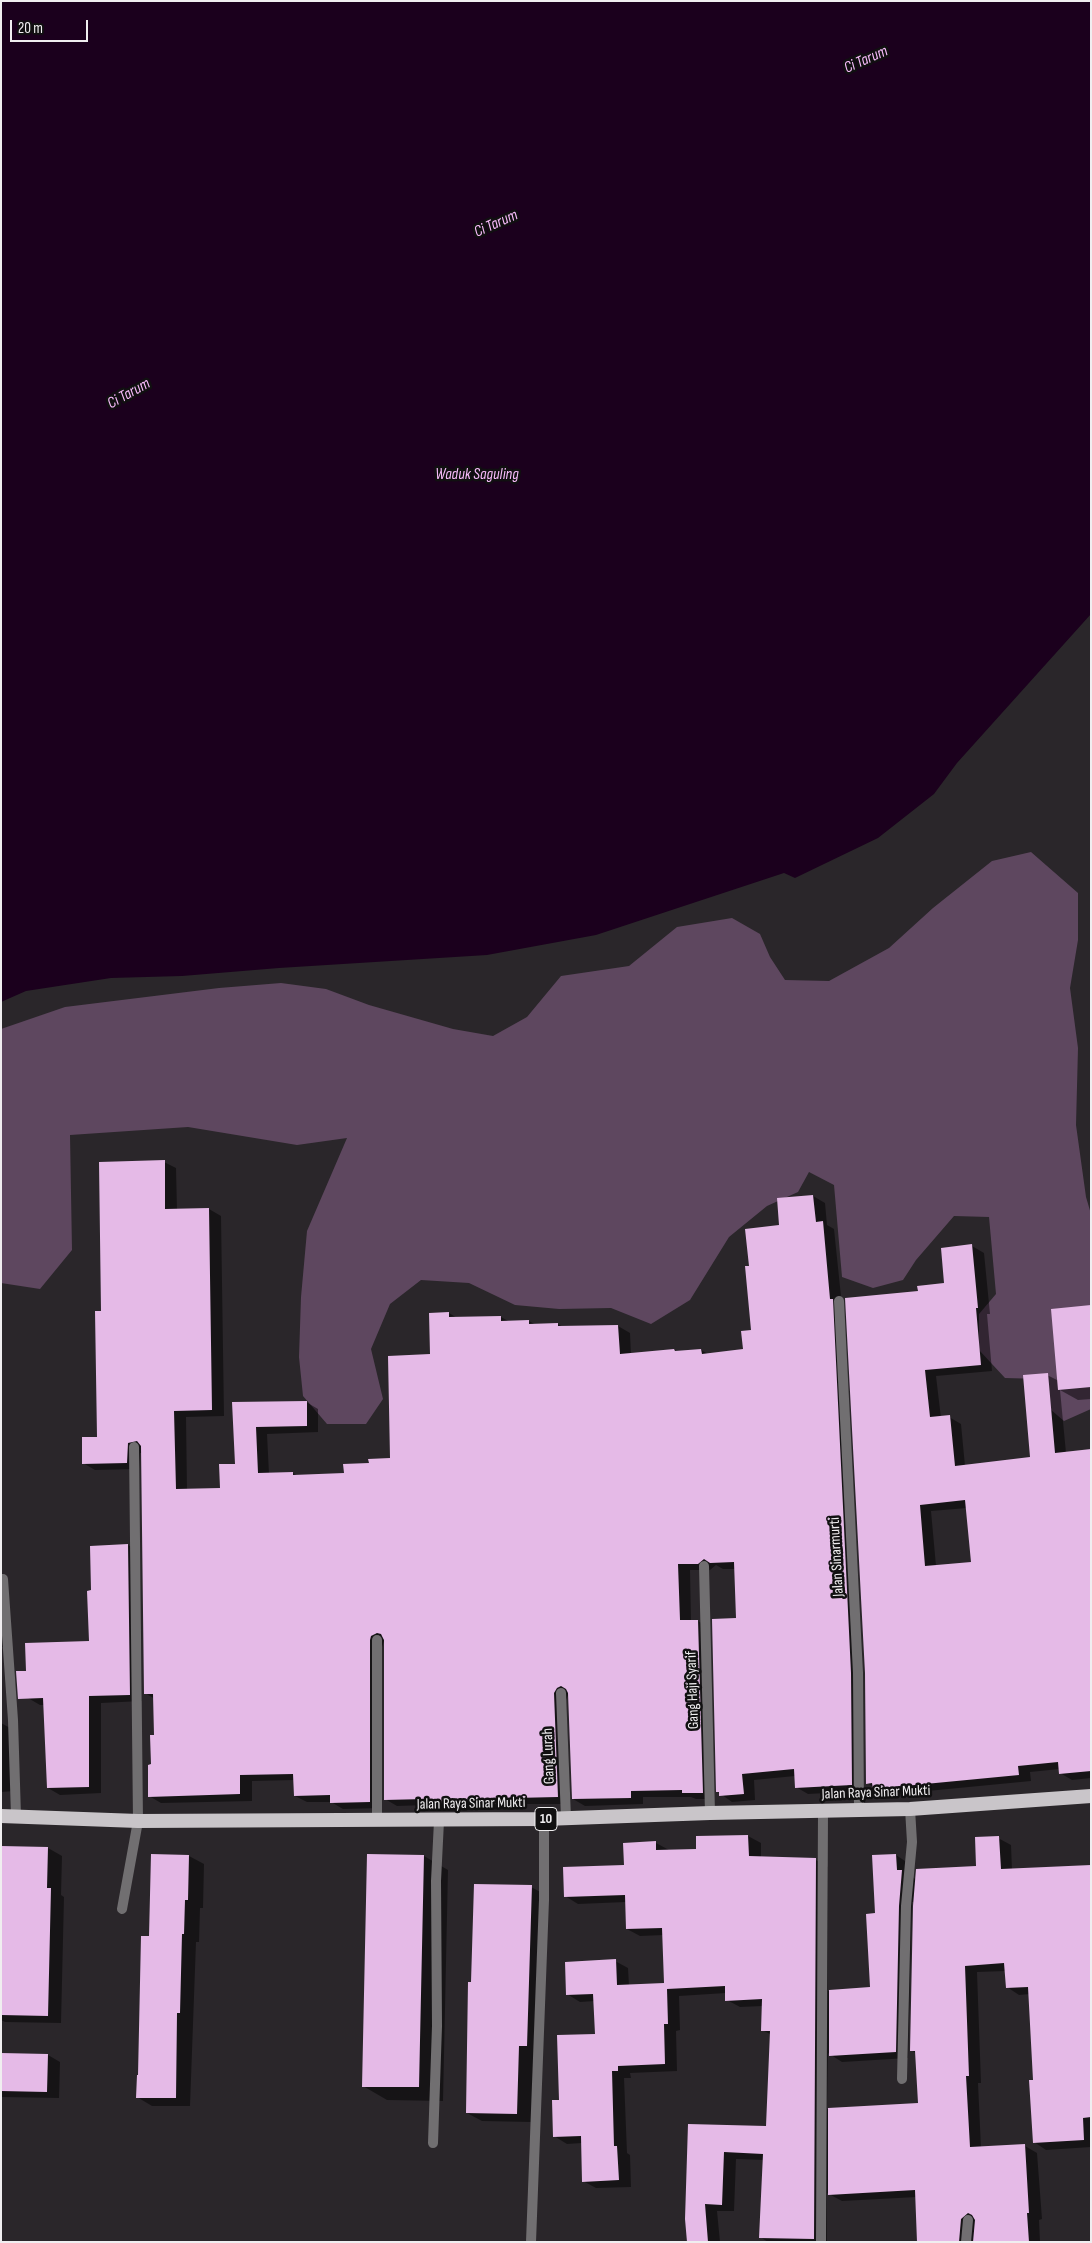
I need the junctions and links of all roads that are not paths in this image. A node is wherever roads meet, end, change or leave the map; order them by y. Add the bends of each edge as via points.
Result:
1 (839, 1301) dead end
2 (134, 1447) dead end
3 (704, 1566) dead end
4 (3, 1579) dead end
5 (377, 1640) dead end
6 (561, 1693) dead end
7 (1091, 1796) edge
8 (910, 1809) junction
9 (823, 1811) junction
10 (859, 1811) junction
11 (710, 1813) junction
12 (1, 1816) edge
13 (16, 1816) junction
14 (566, 1818) junction
15 (544, 1819) junction
16 (376, 1821) junction
17 (439, 1821) junction
18 (138, 1822) junction
19 (122, 1909) dead end
20 (902, 2079) dead end
21 (433, 2143) dead end
22 (968, 2220) dead end
23 (531, 2242) edge
24 (821, 2242) edge
25 (966, 2242) edge

1 - 10 street, Jalan Sinarmurti via 858,1674
2 - 18 street
3 - 11 street, Gang Haji Syarif
4 - 13 street
5 - 16 street
6 - 14 street, Gang Lurah
7 - 8 highway, Jalan Raya Sinar Mukti / 10
8 - 10 highway, Jalan Raya Sinar Mukti / 10
8 - 20 street via 912,1842 906,1906
9 - 10 highway, Jalan Raya Sinar Mukti / 10
9 - 11 highway, Jalan Raya Sinar Mukti / 10
9 - 24 street
11 - 14 highway, Jalan Raya Sinar Mukti / 10
12 - 13 highway, Jalan Raya Sinar Mukti / 10
13 - 18 highway, Jalan Raya Sinar Mukti / 10
14 - 15 highway, Jalan Raya Sinar Mukti / 10
15 - 17 highway, Jalan Raya Sinar Mukti / 10
15 - 23 street
16 - 17 highway, Jalan Raya Sinar Mukti / 10
16 - 18 highway, Jalan Raya Sinar Mukti / 10
17 - 21 street
18 - 19 street
22 - 25 street

